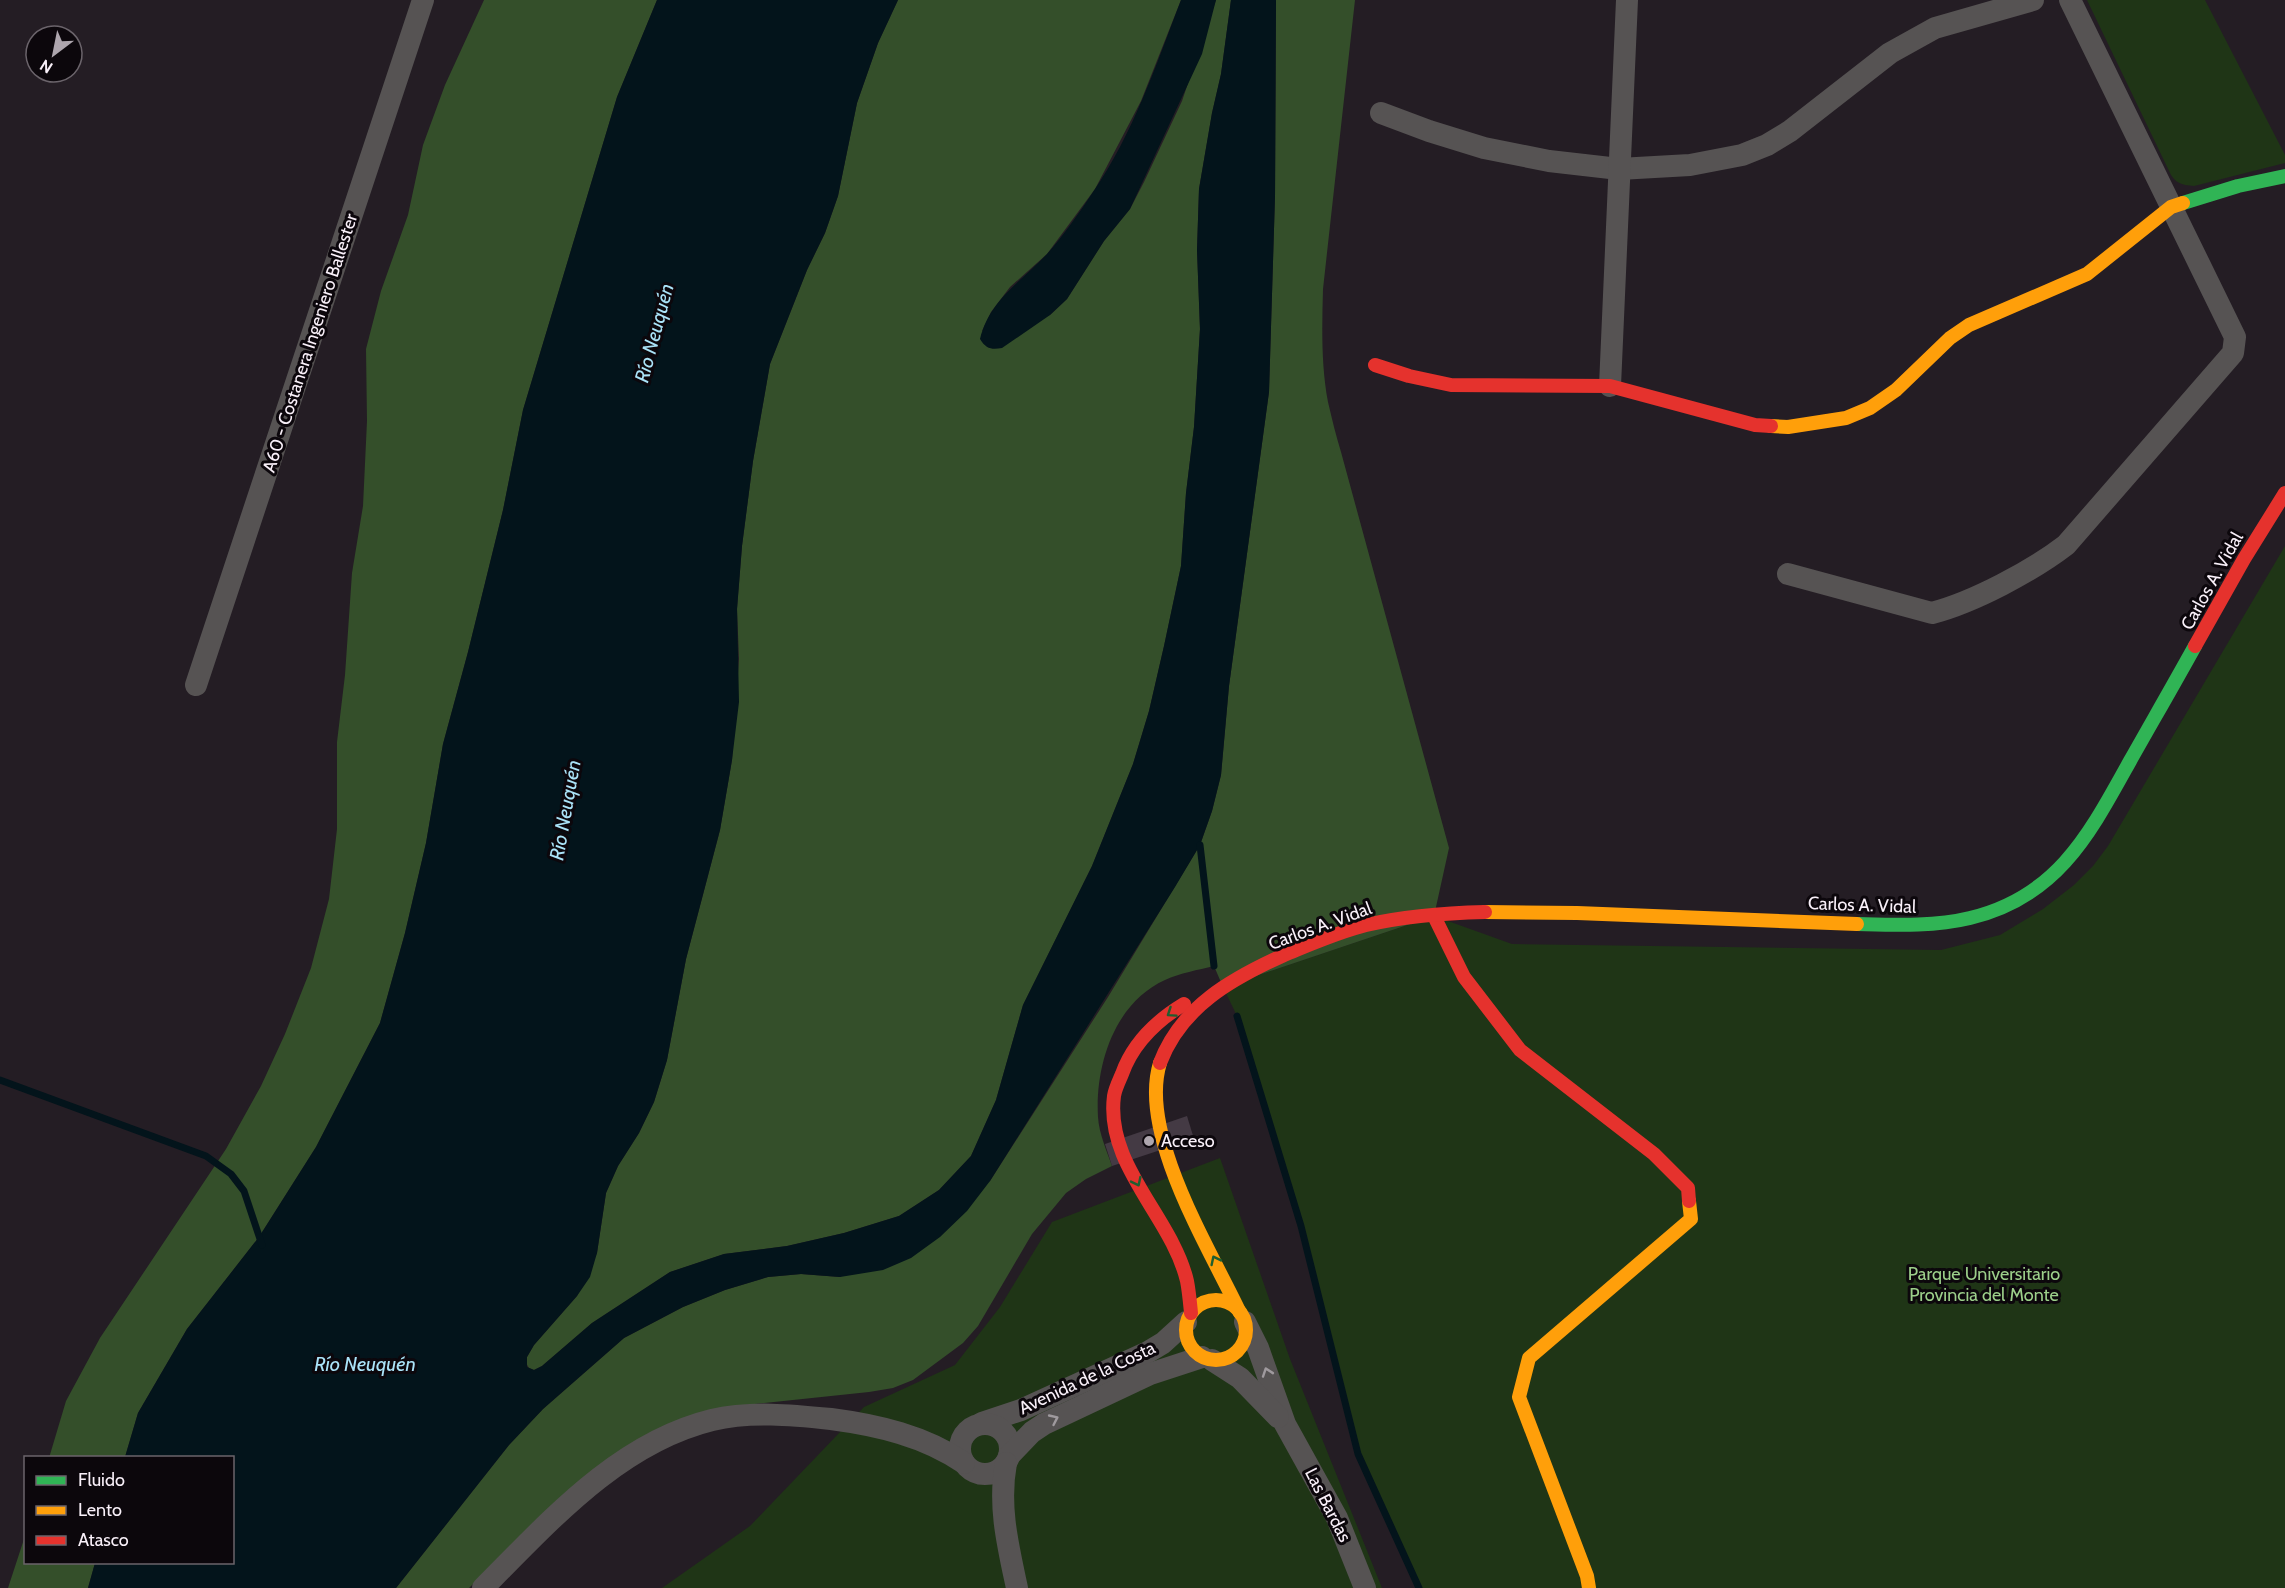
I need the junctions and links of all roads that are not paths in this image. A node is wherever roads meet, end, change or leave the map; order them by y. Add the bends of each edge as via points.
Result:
1 (423, 0) edge
2 (1627, 0) edge
3 (2033, 0) edge
4 (2070, 0) edge
5 (1381, 112) dead end
6 (1619, 169) junction
7 (2285, 176) edge
8 (2171, 207) junction
9 (1375, 365) dead end
10 (1610, 386) junction
11 (2285, 494) edge
12 (1788, 574) dead end
13 (196, 685) dead end
14 (1434, 916) junction
15 (1223, 987) junction
16 (1189, 1318) junction
17 (1243, 1318) junction
18 (1207, 1358) junction
19 (1285, 1424) junction
20 (975, 1426) junction
21 (887, 1429) junction
22 (1008, 1460) junction
23 (968, 1466) junction
24 (1004, 1525) junction
25 (483, 1588) edge
26 (1017, 1588) edge
27 (1365, 1588) edge
28 (1589, 1588) edge

1 - 13 street, A60 - Costanera Ingeniero Ballester
2 - 6 street
3 - 6 street via 1935,28 1890,53 1767,145 1742,155 1690,165
4 - 8 street
5 - 6 street via 1484,148
6 - 10 street
7 - 8 street
8 - 10 street via 2087,274 1969,325 1896,390 1870,408 1846,418 1788,427 1755,425
8 - 12 street via 2235,337 2233,353 2066,545 2043,563 1932,613
9 - 10 street via 1451,385
11 - 14 street, Carlos A. Vidal via 2244,559 2089,834 2056,873 2016,901 1962,921 1927,925 1551,912
14 - 15 street, Carlos A. Vidal via 1353,929 1265,964
14 - 28 street via 1464,977 1520,1050 1654,1154 1688,1188 1691,1219 1529,1358 1520,1397
15 -> 16 street, Las Bardas via 1183,1005 1148,1032 1120,1072 1112,1104 1117,1136 1138,1186 1181,1262 1189,1285
17 -> 15 street via 1180,1188 1161,1136 1156,1105 1156,1077 1169,1041 1195,1009
16 - 17 street via 1197,1306 1216,1300 1234,1306
16 - 18 street, Las Bardas via 1185,1332 1188,1342 1194,1351
16 - 20 street, Avenida de la Costa via 1148,1352 1021,1410
17 - 18 street via 1246,1331 1239,1349 1231,1356
19 -> 17 street, Las Bardas
18 - 19 street, Las Bardas via 1240,1378
22 -> 18 street, Avenida de la Costa via 1044,1424 1158,1371
19 - 27 street, Las Bardas via 1337,1518
20 - 21 street, Avenida de la Costa via 939,1432
20 - 22 street, Avenida de la Costa via 999,1427 1005,1433 1009,1440
20 - 23 street via 960,1443
21 - 23 street, Avenida de la Costa via 937,1446
21 - 25 street, Avenida de la Costa via 840,1420 771,1415 721,1418 684,1429 591,1484
22 - 23 street, Avenida de la Costa via 994,1473 978,1473
22 - 24 street via 1002,1496
23 - 24 street via 992,1497
24 - 26 street

